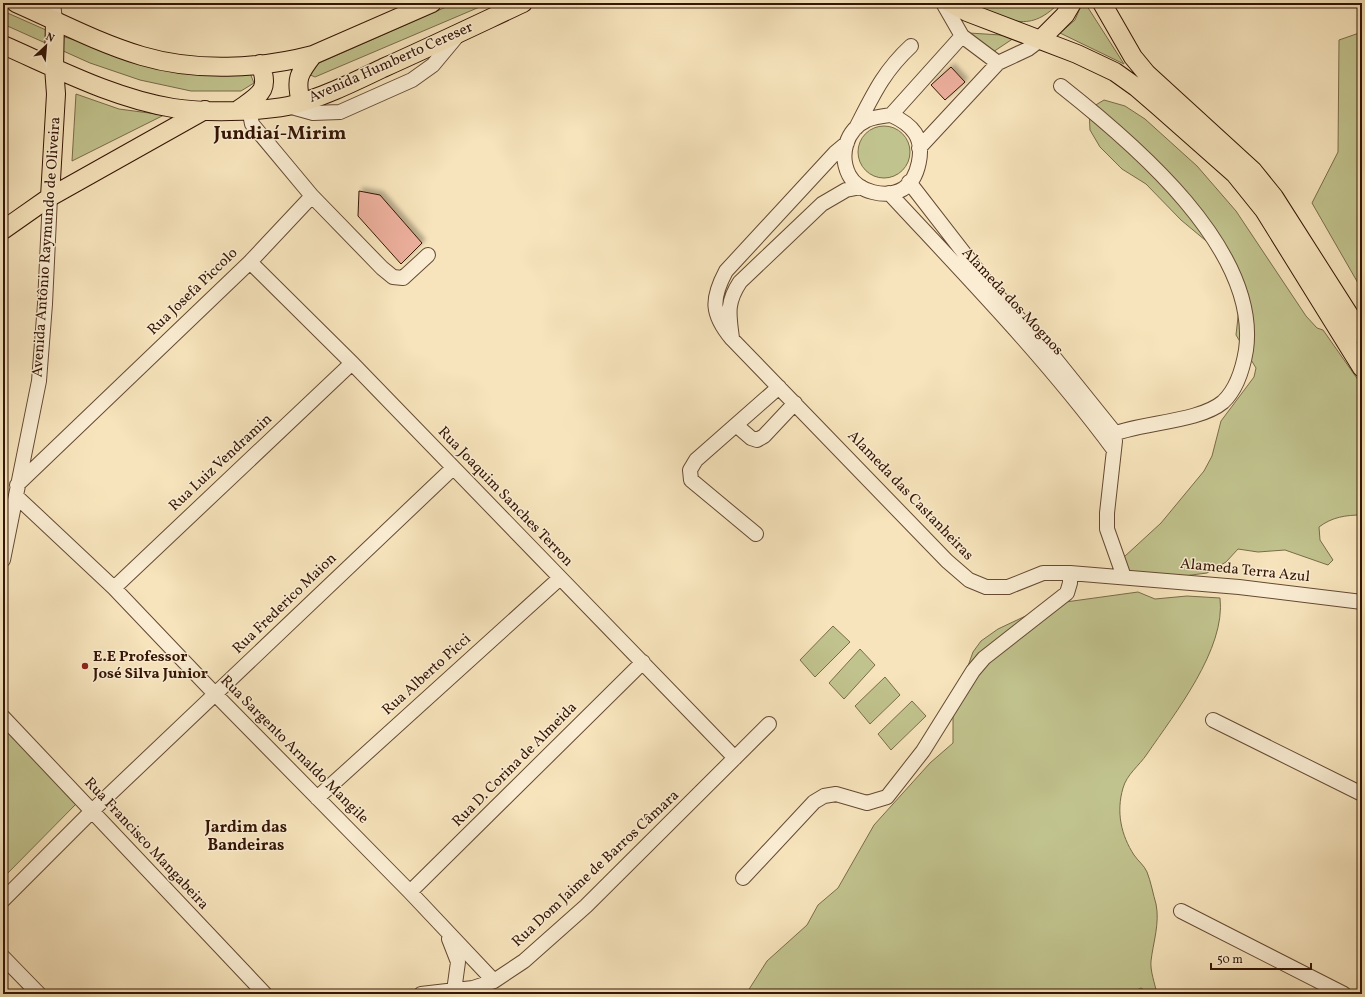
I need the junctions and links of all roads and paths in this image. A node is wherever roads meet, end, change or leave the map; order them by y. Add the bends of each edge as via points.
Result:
1 (16, 3) edge
2 (432, 3) edge
3 (523, 3) edge
4 (944, 3) edge
5 (950, 3) edge
6 (1072, 3) edge
7 (1102, 3) edge
8 (54, 12) edge
9 (962, 36) junction
10 (1040, 40) junction
11 (3, 45) edge
12 (911, 46) dead end
13 (313, 55) junction
14 (998, 63) junction
15 (260, 64) junction
16 (54, 67) junction
17 (1061, 86) dead end
18 (294, 104) junction
19 (205, 110) junction
20 (244, 110) junction
21 (891, 115) junction
22 (856, 128) junction
23 (847, 143) junction
24 (920, 148) junction
25 (909, 182) junction
26 (861, 187) junction
27 (889, 193) junction
28 (312, 196) junction
29 (50, 197) junction
30 (3, 230) edge
31 (428, 255) dead end
32 (250, 262) junction
33 (1362, 335) edge
34 (732, 339) junction
35 (352, 363) junction
36 (1362, 368) edge
37 (779, 387) junction
38 (795, 403) junction
39 (736, 425) junction
40 (1110, 435) junction
41 (453, 468) junction
42 (16, 491) junction
43 (756, 534) dead end
44 (3, 560) edge
45 (1070, 573) junction
46 (1124, 577) junction
47 (560, 578) junction
48 (114, 588) junction
49 (1362, 602) edge
50 (643, 662) junction
51 (215, 694) junction
52 (3, 717) edge
53 (1212, 720) dead end
54 (769, 724) dead end
55 (735, 758) junction
56 (1362, 794) edge
57 (317, 798) junction
58 (92, 811) junction
59 (743, 878) dead end
60 (410, 892) junction
61 (3, 900) edge
62 (1181, 911) dead end
63 (444, 930) junction
64 (3, 957) edge
65 (494, 981) junction
66 (454, 991) junction
67 (39, 994) edge
68 (265, 994) edge
69 (421, 994) edge
70 (1344, 994) edge

1 - 8 main road
2 - 13 main road
3 - 18 main road, Avenida Humberto Cereser via 351,83
4 - 9 street
5 - 10 main road
6 - 10 main road via 1065,15
7 - 33 main road via 1133,57 1147,74 1253,171 1274,196
8 - 15 main road via 110,45 142,56 203,66
8 - 16 main road, Avenida Antônio Raymundo de Oliveira
9 - 14 street
9 - 21 street
10 - 14 street via 1028,49
10 - 36 main road via 1115,72 1136,87 1235,174 1264,210
11 - 16 main road, Avenida Humberto Cereser
12 - 22 street via 894,62 882,79
13 - 15 main road
13 - 18 main road via 301,71
14 - 24 street
15 - 20 main road via 265,77 263,88
16 - 19 main road, Avenida Humberto Cereser via 85,82 130,97 173,108
16 - 29 main road, Avenida Antônio Raymundo de Oliveira via 56,106
17 - 40 street via 1142,154 1194,212 1235,276 1246,321 1247,341 1244,360 1232,391 1222,402 1208,411 1195,415
18 - 20 main road, Avenida Humberto Cereser
19 - 20 main road, Avenida Humberto Cereser
19 - 29 main road
20 - 28 street via 252,124
21 - 22 street via 867,120
21 - 24 street via 903,120 916,134
22 - 23 street
23 - 26 street via 844,155 846,168 851,179
23 - 34 street, Alameda das Castanheiras via 726,271 716,293 715,306 717,317
24 - 25 street via 918,166
25 - 27 street via 903,189
25 - 40 street, Alameda dos Mognos via 995,293 1049,351
26 - 27 street via 874,193
26 - 34 street via 846,190 822,204 740,282 728,311
27 - 40 street, Alameda dos Mognos
28 - 31 street via 393,277 403,278
28 - 32 street, Rua Josefa Piccolo
29 - 30 main road
29 - 42 street, Avenida Antônio Raymundo de Oliveira via 38,381
32 - 35 street, Rua Joaquim Sanches Terron
32 - 42 street, Rua Josefa Piccolo
34 - 37 street, Alameda das Castanheiras
35 - 41 street, Rua Joaquim Sanches Terron
35 - 48 street, Rua Luiz Vendramin
37 - 38 street, Alameda das Castanheiras
37 - 39 street
38 - 39 street via 764,436 757,440
38 - 45 street, Alameda das Castanheiras via 947,561 969,580 986,588 995,588 1043,573
39 - 43 street via 696,460 690,470 691,480
40 - 46 street via 1114,450 1107,529
41 - 47 street, Rua Joaquim Sanches Terron
41 - 51 street, Rua Frederico Maion
42 - 44 street, Avenida Antônio Raymundo de Oliveira
42 - 48 street, Rua Sargento Arnaldo Mangile
45 - 46 street, Alameda das Castanheiras
45 - 59 street via 1066,593 984,658 973,671 923,751 887,797 867,803 836,794 824,796 814,802
46 - 49 street, Alameda Terra Azul
47 - 50 street, Rua Joaquim Sanches Terron
47 - 57 street, Rua Alberto Picci
48 - 51 street, Rua Sargento Arnaldo Mangile
50 - 55 street, Rua Joaquim Sanches Terron
50 - 60 street, Rua D. Corina de Almeida
51 - 57 street, Rua Sargento Arnaldo Mangile
51 - 58 street, Rua Frederico Maion
52 - 58 street, Rua Francisco Mangabeira
53 - 56 street
54 - 55 street, Rua Dom Jaime de Barros Câmara
55 - 65 street, Rua Dom Jaime de Barros Câmara via 586,906 524,961
57 - 60 street, Rua Sargento Arnaldo Mangile
58 - 61 street, Rua Frederico Maion
58 - 68 street, Rua Francisco Mangabeira
60 - 63 street, Rua Sargento Arnaldo Mangile
62 - 70 street
63 - 65 street, Rua Sargento Arnaldo Mangile
63 - 66 street via 458,962
64 - 67 street
65 - 66 street, Rua Dom Jaime de Barros Câmara
66 - 69 street, Rua Dom Jaime de Barros Câmara

